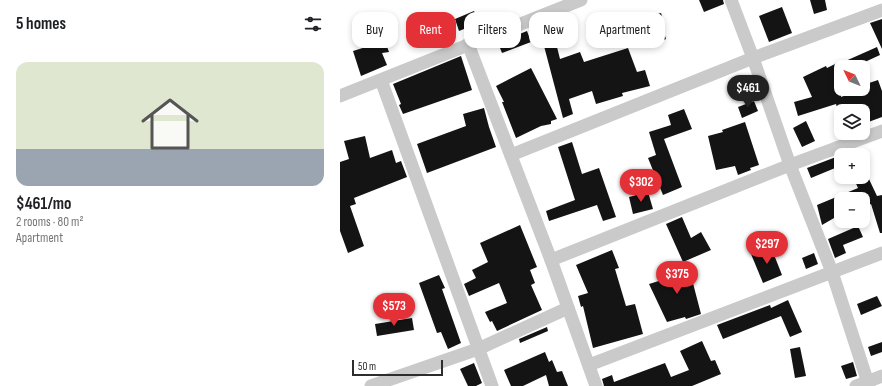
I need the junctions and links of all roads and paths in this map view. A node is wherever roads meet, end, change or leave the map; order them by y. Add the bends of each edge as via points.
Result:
1 (581, 0) edge
2 (731, 0) edge
3 (882, 10) edge
4 (521, 23) edge
5 (464, 46) edge
6 (470, 48) edge
7 (753, 58) junction
8 (381, 80) junction
9 (340, 96) edge
10 (882, 131) edge
11 (511, 155) junction
12 (790, 165) junction
13 (882, 253) edge
14 (551, 260) junction
15 (832, 272) junction
16 (568, 308) junction
17 (478, 349) junction
18 (589, 365) junction
19 (882, 376) edge
20 (864, 384) edge
21 (370, 386) edge
22 (492, 386) edge
23 (596, 386) edge

1 - 4 street
2 - 7 street
3 - 7 street
5 - 8 street
6 - 11 street
7 - 11 street
7 - 12 street
8 - 9 street
8 - 17 street
10 - 12 street
11 - 14 street
12 - 14 street
12 - 15 street
13 - 15 street
14 - 16 street
15 - 18 street
15 - 20 street
16 - 17 street
16 - 18 street
17 - 21 street
17 - 22 street
18 - 23 street
19 - 20 street

